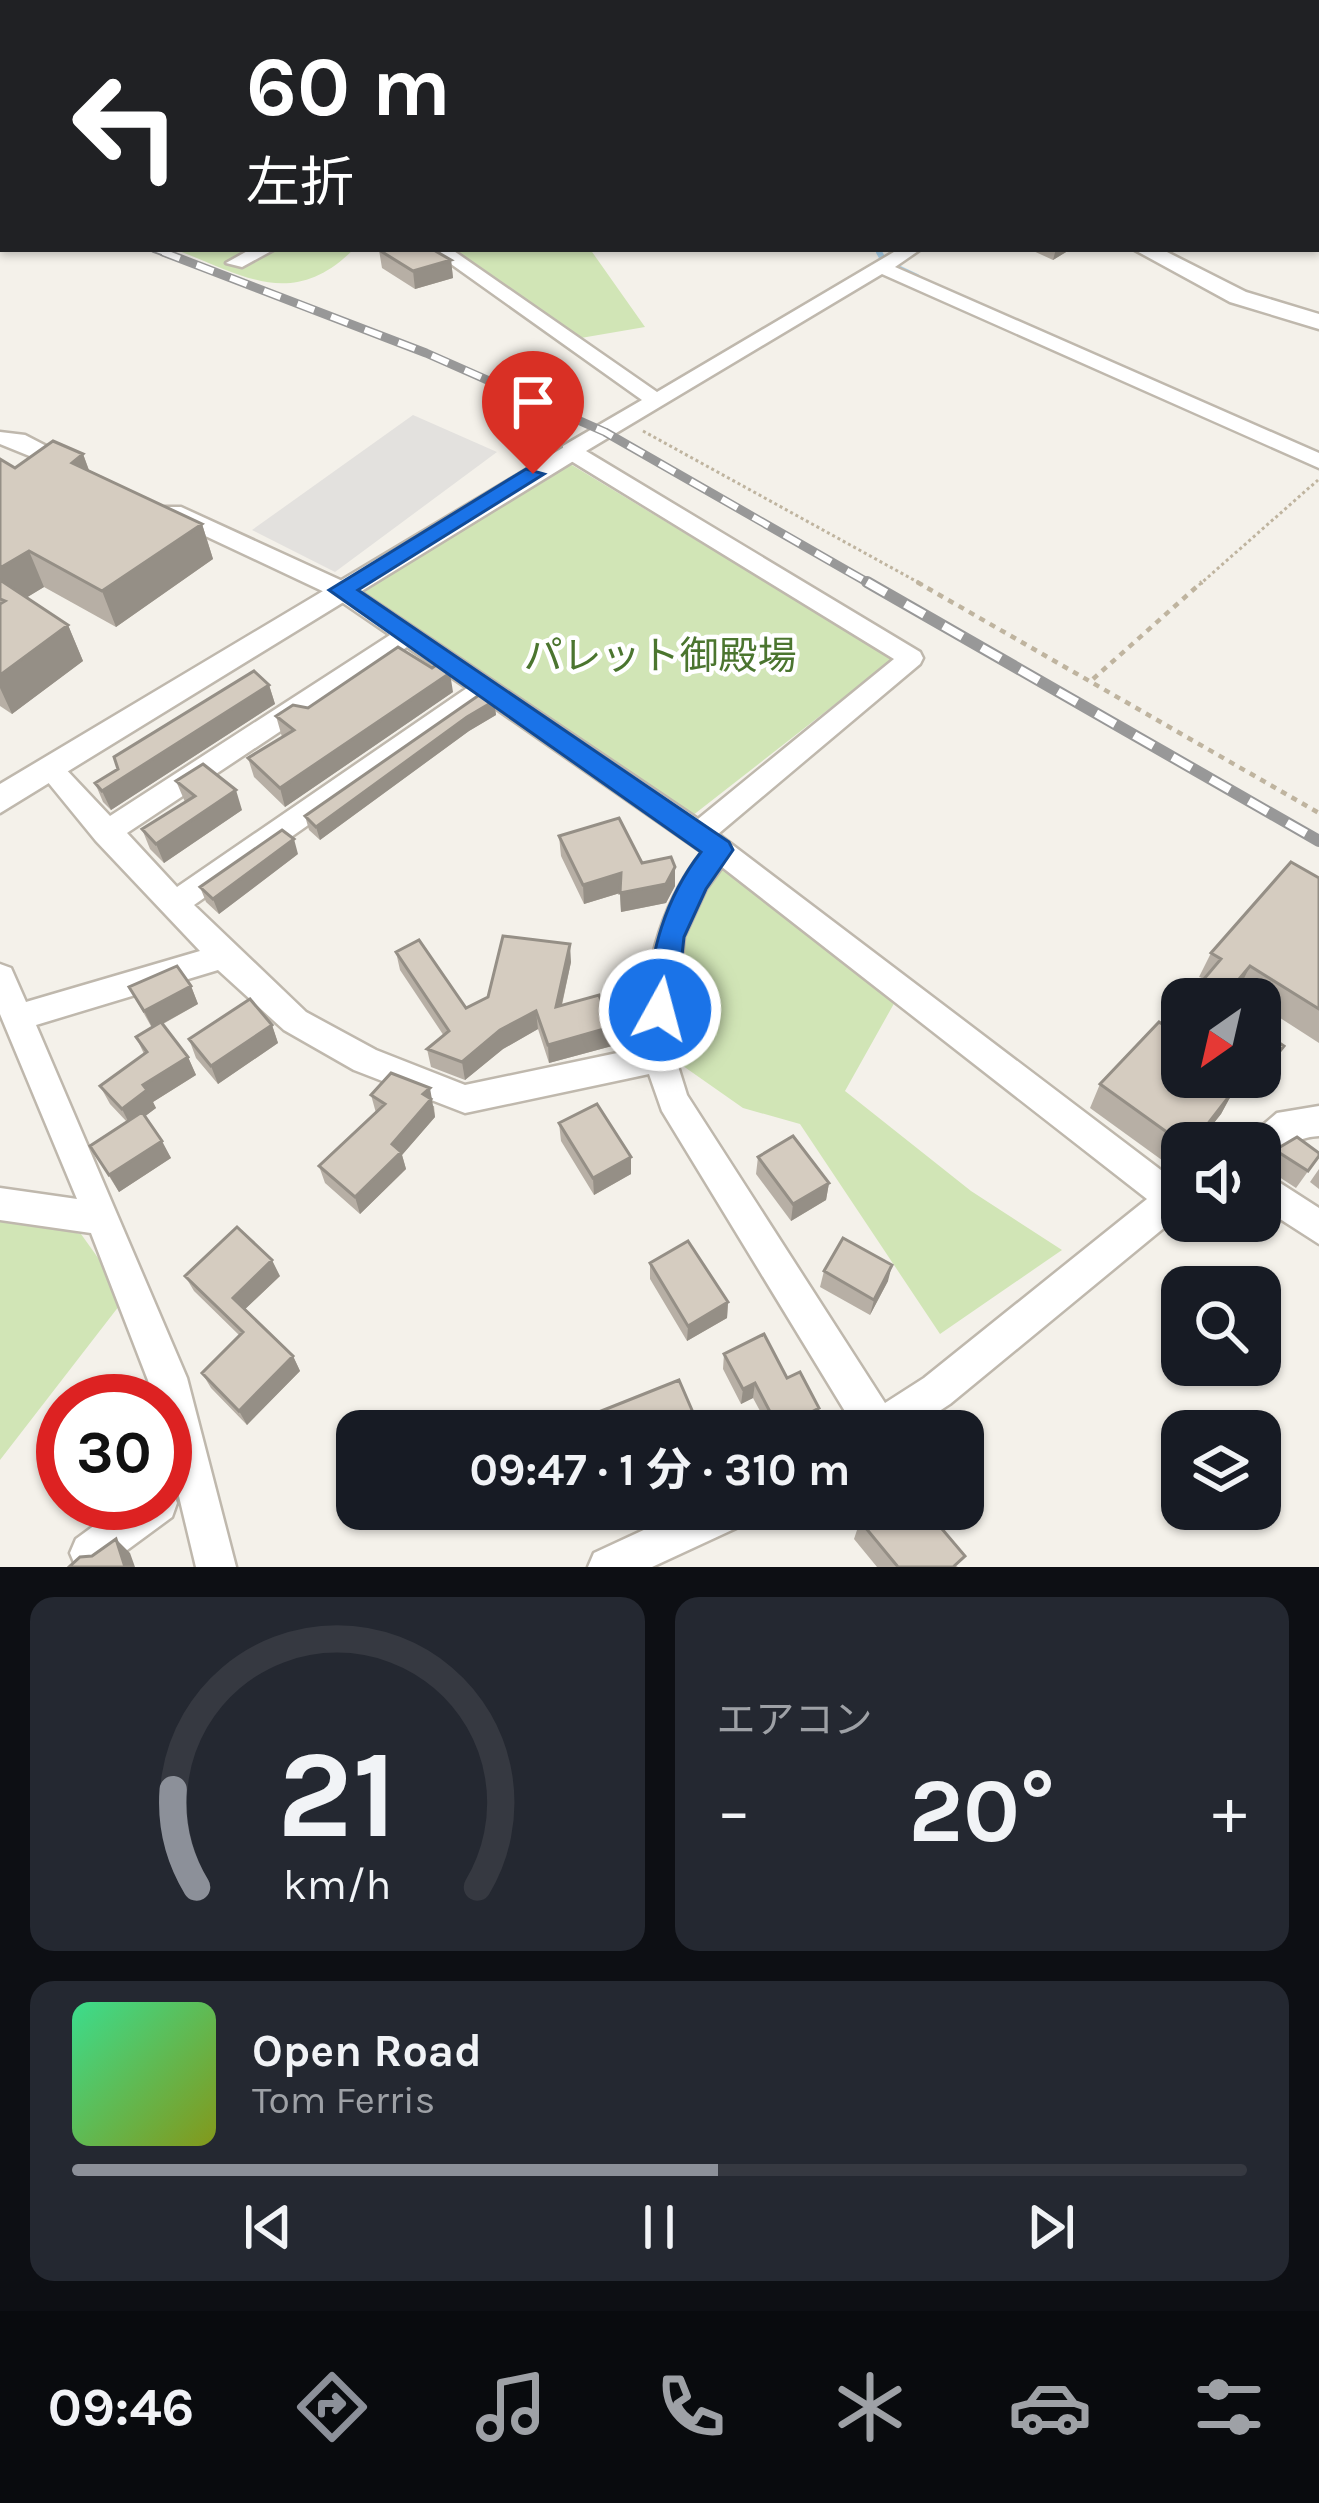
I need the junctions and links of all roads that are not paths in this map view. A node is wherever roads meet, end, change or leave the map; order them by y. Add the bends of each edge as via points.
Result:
1 (259, 252) edge
2 (444, 252) edge
3 (907, 252) edge
4 (1150, 252) edge
5 (235, 263) dead end
6 (881, 266) junction
7 (1317, 320) edge
8 (655, 400) junction
9 (0, 438) edge
10 (571, 451) junction
11 (1319, 461) edge
12 (104, 480) edge
13 (147, 500) edge
14 (341, 590) junction
15 (408, 635) junction
16 (485, 688) junction
17 (51, 770) junction
18 (0, 800) edge
19 (106, 833) junction
20 (709, 842) junction
21 (177, 902) junction
22 (223, 956) junction
23 (0, 977) edge
24 (19, 1017) junction
25 (660, 1058) junction
26 (1319, 1121) edge
27 (1281, 1130) edge
28 (1161, 1184) edge
29 (1281, 1201) edge
30 (0, 1204) edge
31 (1161, 1207) edge
32 (102, 1219) junction
33 (1319, 1228) edge
34 (167, 1374) edge
35 (866, 1410) edge
36 (908, 1410) edge
37 (192, 1527) edge
38 (121, 1530) edge
39 (688, 1530) edge
40 (90, 1553) edge
41 (216, 1567) edge
42 (608, 1567) edge

1 - 5 street
2 - 8 street
3 - 6 street
4 - 7 street via 1238,297
6 - 8 street
6 - 11 street
8 - 10 street
9 - 12 street
10 - 14 street
10 - 20 street via 911,658
13 - 14 street
14 - 15 street
14 - 17 street
15 - 16 street
15 - 19 street
16 - 20 street
16 - 21 street
17 - 18 street
17 - 19 street
19 - 21 street
20 - 25 street via 669,937
20 - 28 street
21 - 22 street
22 - 24 street
22 - 25 street via 295,1021 365,1060 465,1099
23 - 24 street
24 - 32 street
25 - 35 street via 673,1101
26 - 27 street
29 - 33 street
30 - 32 street
31 - 36 street
32 - 34 street
37 - 41 street
38 - 40 street
39 - 42 street

